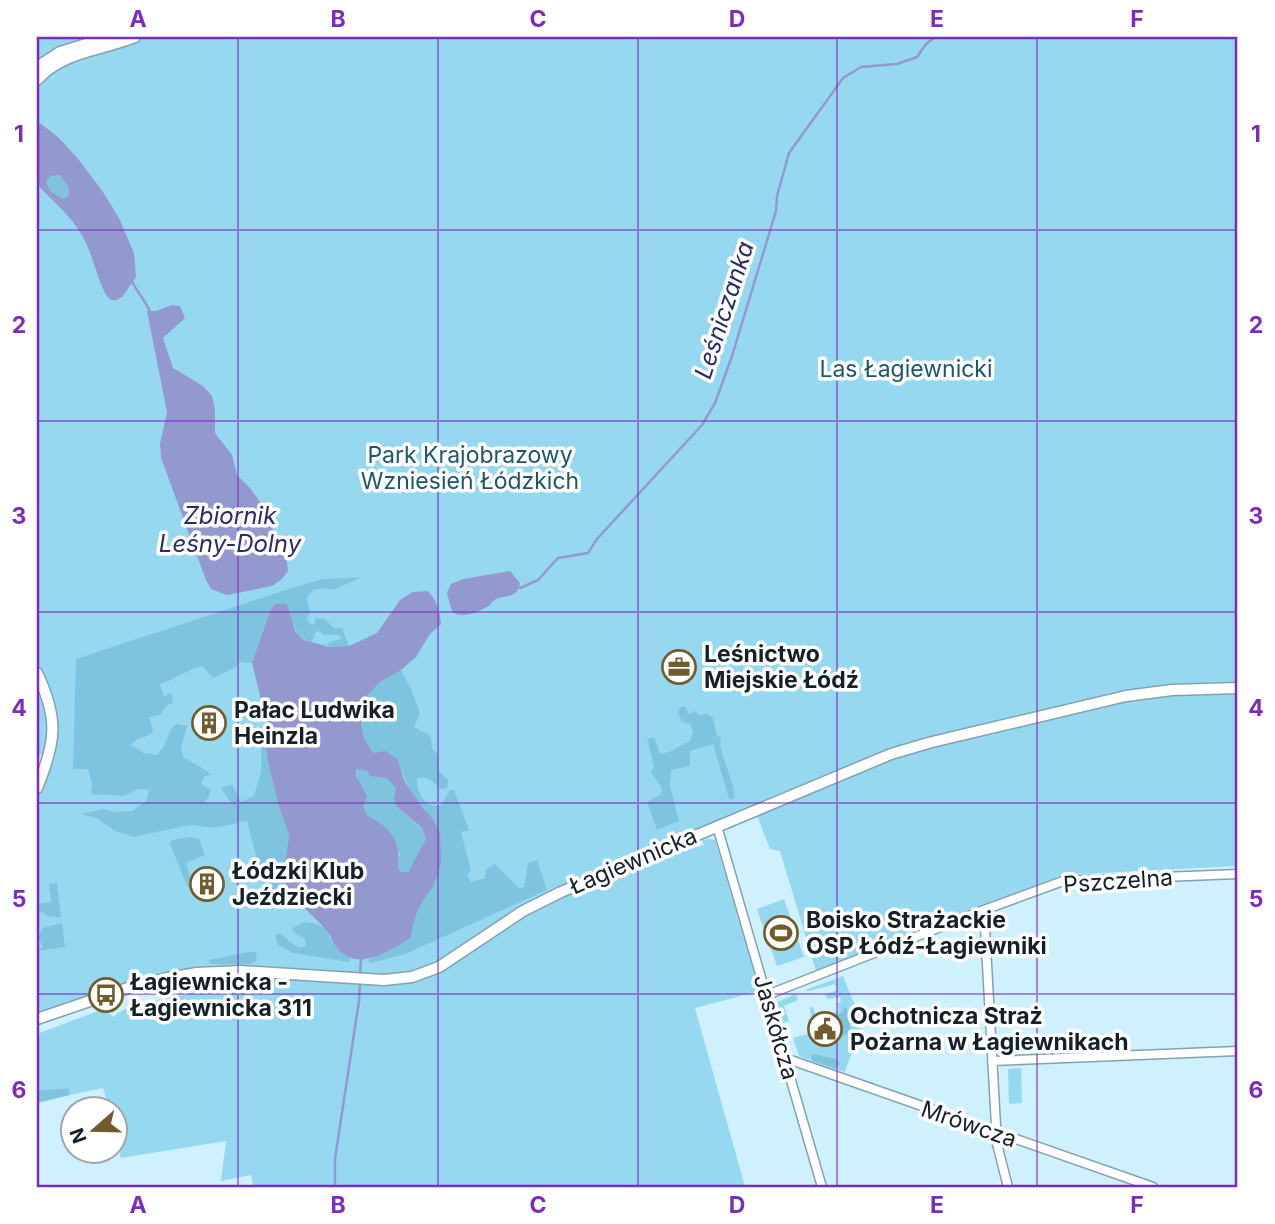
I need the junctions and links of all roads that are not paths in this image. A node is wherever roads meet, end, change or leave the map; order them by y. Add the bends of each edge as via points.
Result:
1 (109, 37) edge
2 (135, 37) edge
3 (37, 67) edge
4 (37, 80) edge
5 (37, 673) edge
6 (1238, 688) edge
7 (40, 771) edge
8 (37, 788) edge
9 (717, 826) junction
10 (1238, 874) edge
11 (984, 911) junction
12 (766, 995) junction
13 (37, 1019) edge
14 (1238, 1051) edge
15 (785, 1058) junction
16 (992, 1061) junction
17 (996, 1133) junction
18 (822, 1187) edge
19 (1008, 1187) edge
20 (1153, 1187) edge

1 - 3 street via 60,52
2 - 4 street via 61,60
5 - 7 street via 53,723 52,746
6 - 9 street, Łagiewnicka via 1126,696 932,742 891,754
7 - 8 street
9 - 12 street, Jaskółcza
9 - 13 street, Łagiewnicka via 542,901 424,973 368,980 241,971 182,975
10 - 11 street, Pszczelna via 1063,881
11 - 12 street, Pszczelna
11 - 16 street
12 - 15 street, Jaskółcza
14 - 16 street
15 - 17 street, Mrówcza
15 - 18 street, Jaskółcza
16 - 17 street
17 - 19 street
17 - 20 street, Mrówcza

